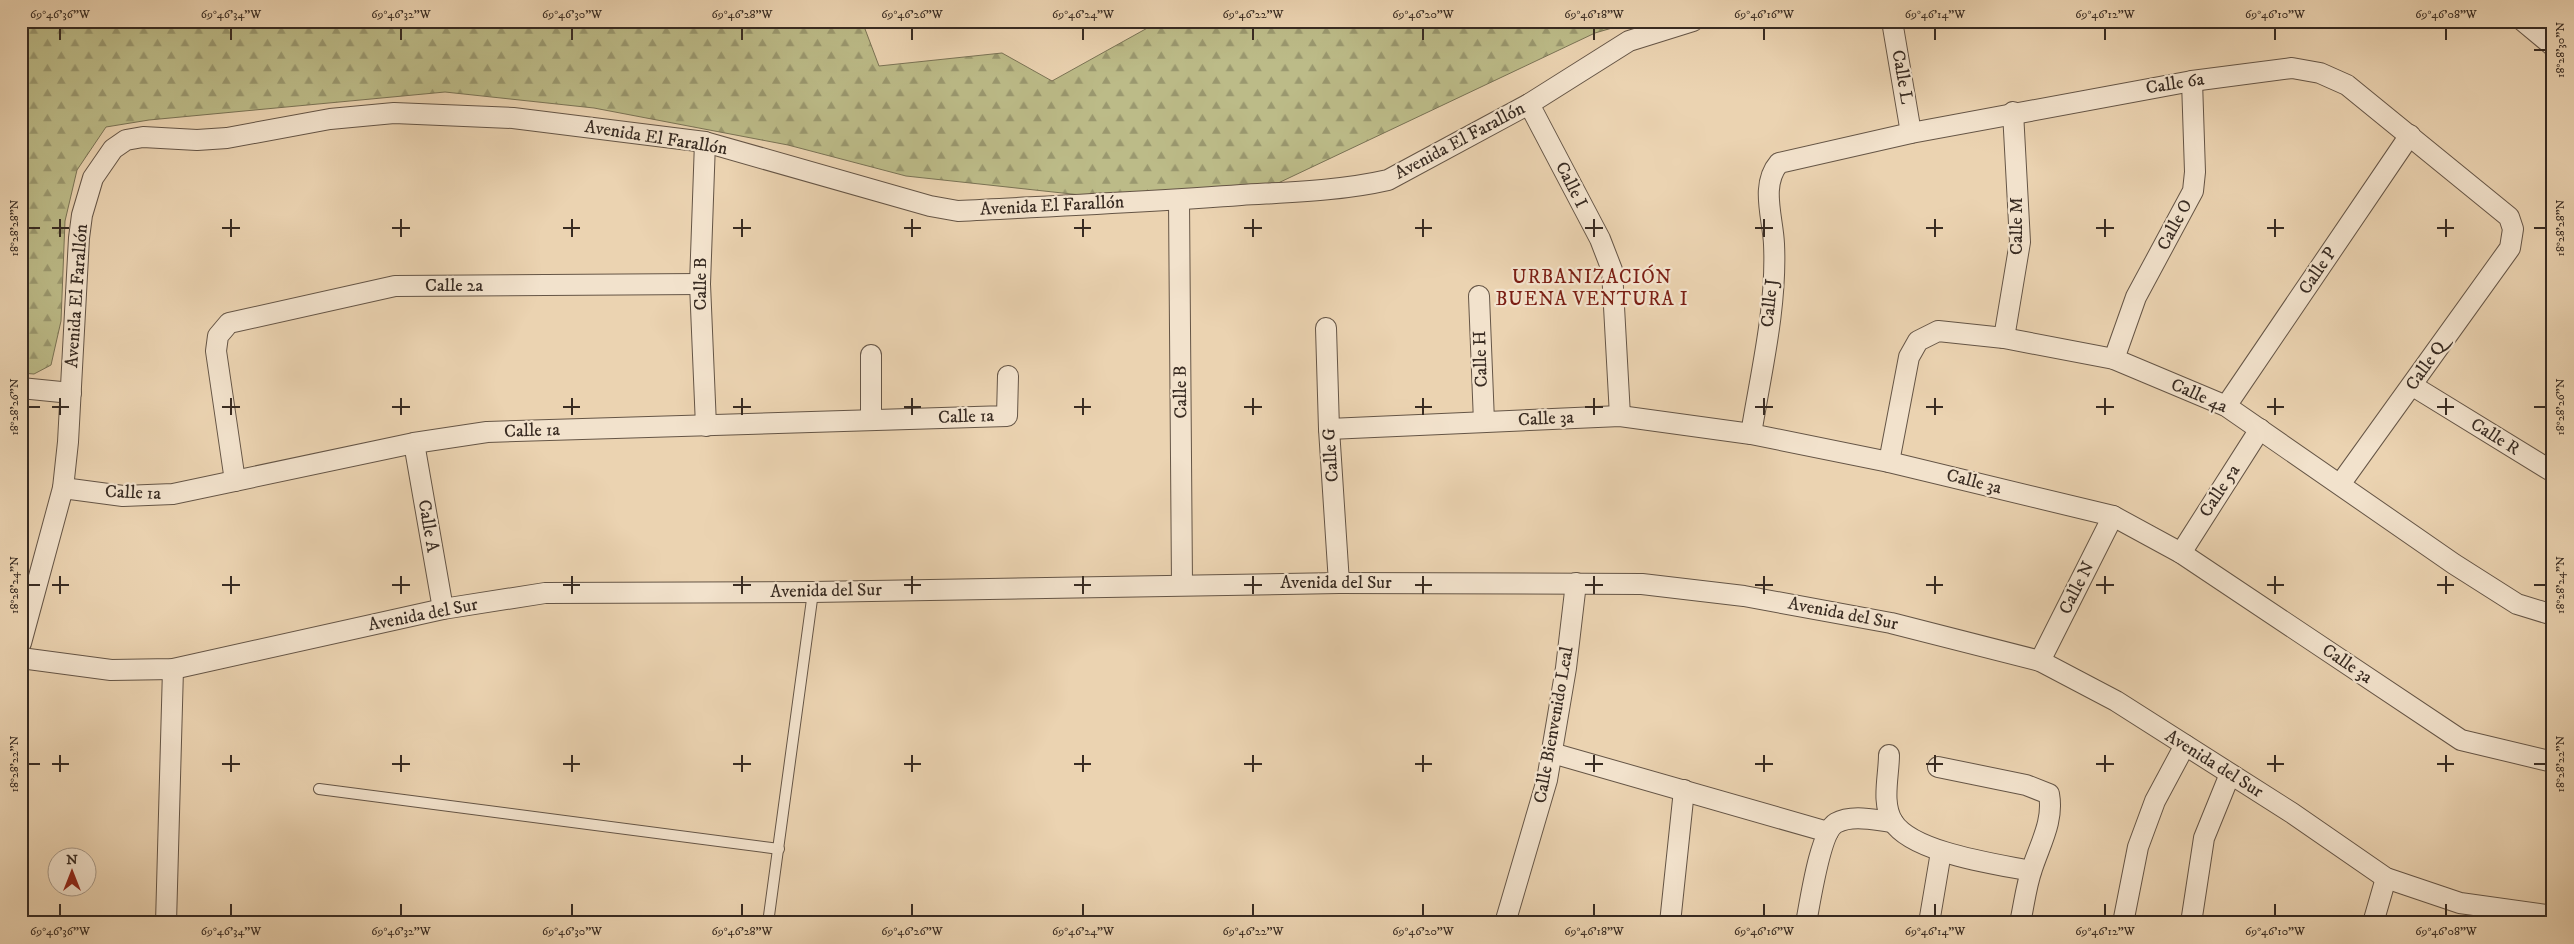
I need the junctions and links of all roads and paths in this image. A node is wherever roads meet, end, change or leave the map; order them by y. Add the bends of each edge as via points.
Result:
1 (1693, 21) edge
2 (1892, 21) edge
3 (2523, 21) edge
4 (2553, 46) edge
5 (2192, 81) junction
6 (1529, 104) junction
7 (2013, 112) junction
8 (1911, 133) junction
9 (2410, 135) junction
10 (705, 142) junction
11 (1771, 172) joint
12 (1179, 200) junction
13 (2510, 248) joint
14 (700, 284) junction
15 (1479, 296) dead end
16 (1326, 328) dead end
17 (2004, 338) junction
18 (872, 355) dead end
19 (2114, 359) junction
20 (1008, 376) dead end
21 (2413, 386) junction
22 (21, 388) edge
23 (71, 393) junction
24 (2226, 406) junction
25 (1620, 416) junction
26 (872, 420) junction
27 (1484, 422) junction
28 (706, 426) junction
29 (1329, 429) junction
30 (2260, 429) junction
31 (1751, 434) junction
32 (414, 443) junction
33 (1889, 462) junction
34 (2553, 472) edge
35 (235, 482) junction
36 (2340, 483) junction
37 (63, 488) junction
38 (2113, 516) junction
39 (2181, 553) junction
40 (1340, 583) junction
41 (1576, 583) junction
42 (1182, 585) junction
43 (814, 592) junction
44 (443, 609) junction
45 (2553, 616) edge
46 (21, 643) edge
47 (21, 658) edge
48 (2040, 661) junction
49 (173, 668) junction
50 (2185, 745) junction
51 (1552, 753) junction
52 (1889, 755) dead end
53 (2553, 762) edge
54 (1938, 767) dead end
55 (2230, 774) junction
56 (319, 789) dead end
57 (1684, 790) junction
58 (1893, 822) junction
59 (1828, 832) junction
60 (778, 849) junction
61 (1941, 852) junction
62 (2031, 871) junction
63 (2386, 878) junction
64 (2553, 916) edge
65 (166, 923) edge
66 (768, 923) edge
67 (1505, 923) edge
68 (1670, 923) edge
69 (1806, 923) edge
70 (1929, 923) edge
71 (2020, 923) edge
72 (2123, 923) edge
73 (2191, 923) edge
74 (2373, 923) edge

1 - 6 street, Avenida El Farallón via 1629,40
2 - 8 street, Calle L
3 - 4 street
5 - 7 street, Calle 6a
5 - 9 street, Calle 6a via 2292,68 2320,73 2347,85
5 - 19 street, Calle O via 2193,191 2136,297
6 - 12 street, Avenida El Farallón via 1388,180 1355,187
6 - 25 street, Calle I via 1600,239 1612,270
7 - 8 street, Calle 6a
7 - 17 street, Calle M via 2020,242
8 - 11 street, Calle 6a via 1779,163
9 - 13 street, Calle 6a via 2509,217 2513,229
9 - 24 street, Calle P
10 - 12 street, Avenida El Farallón via 951,210
10 - 14 street, Calle B
10 - 23 street, Avenida El Farallón via 513,118 394,113 330,119 227,138 143,137 126,140 113,149 97,172 82,215
11 - 31 street, Calle J via 1768,185 1774,276
12 - 42 street, Calle B
13 - 21 street, Calle Q
14 - 28 street, Calle B
14 - 35 street, Calle 2a via 396,286 229,323 218,336 216,351
15 - 27 street, Calle H
16 - 29 street, Calle G
17 - 19 street, Calle 4a
17 - 33 street, Calle 4a via 1938,331 1918,341 1909,357
18 - 26 street
19 - 24 street, Calle 4a
20 - 26 street, Calle 1a via 1007,416
21 - 34 street, Calle R
21 - 36 street, Calle Q
22 - 23 street
23 - 37 street, Avenida El Farallón
24 - 30 street, Calle 4a
25 - 27 street, Calle 3a
25 - 31 street, Calle 3a
26 - 28 street, Calle 1a
27 - 29 street, Calle 3a
28 - 32 street, Calle 1a via 487,432
29 - 40 street, Calle G
30 - 36 street, Calle 4a
30 - 39 street, Calle 5a
31 - 33 street, Calle 3a
32 - 35 street, Calle 1a
32 - 44 street, Calle A
33 - 38 street, Calle 3a
35 - 37 street, Calle 1a via 172,494 122,496
36 - 45 street, Calle 4a via 2454,564 2517,604
37 - 46 street, Avenida El Farallón
38 - 39 street, Calle 3a
38 - 48 street, Calle N
39 - 53 street, Calle 3a via 2461,740
40 - 41 street, Avenida del Sur
40 - 42 street, Avenida del Sur
41 - 48 street, Avenida del Sur via 1642,584 1744,596 1891,623
41 - 51 street, Calle Bienvenido Leal
42 - 43 street, Avenida del Sur
43 - 44 street, Avenida del Sur via 544,593
43 - 60 lane
44 - 49 street, Avenida del Sur
47 - 49 street, Avenida del Sur via 111,670
48 - 50 street, Avenida del Sur via 2116,701
49 - 65 street
50 - 55 street, Avenida del Sur
50 - 72 street via 2155,801 2138,847
51 - 57 street
51 - 67 street, Calle Bienvenido Leal
52 - 58 street via 1886,781
54 - 62 street via 2026,785 2048,794 2048,825
55 - 63 street, Avenida del Sur via 2292,812
55 - 73 street via 2204,838
56 - 60 lane
57 - 59 street
57 - 68 street
58 - 59 street via 1845,819 1833,824
58 - 61 street via 1904,832
59 - 69 street
60 - 66 lane
61 - 62 street
61 - 70 street
62 - 71 street
63 - 64 street, Avenida del Sur via 2460,904
63 - 74 street

